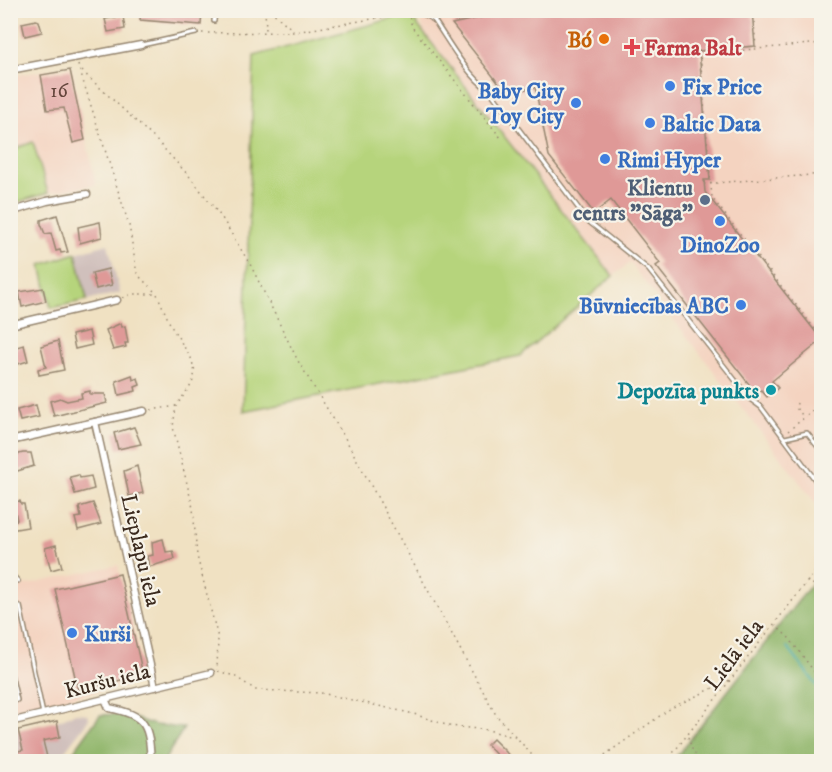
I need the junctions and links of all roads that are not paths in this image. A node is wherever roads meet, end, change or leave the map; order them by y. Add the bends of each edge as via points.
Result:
1 (215, 10) edge
2 (443, 10) edge
3 (421, 13) road end
4 (434, 20) junction
5 (214, 21) dead end
6 (196, 33) road end
7 (141, 45) joint
8 (10, 70) edge
9 (87, 194) dead end
10 (10, 212) edge
11 (117, 300) road end
12 (10, 324) edge
13 (144, 411) road end
14 (95, 422) junction
15 (784, 437) junction
16 (10, 441) edge
17 (822, 452) edge
18 (822, 489) edge
19 (10, 573) edge
20 (18, 581) dead end
21 (10, 603) edge
22 (10, 670) edge
23 (214, 672) road end
24 (155, 687) junction
25 (105, 699) junction
26 (10, 702) edge
27 (43, 714) junction
28 (10, 722) edge
29 (151, 762) edge

1 - 5 lane
2 - 4 lane
3 - 4 lane
4 - 15 lane via 588,221 648,269
6 - 7 lane
7 - 8 street
9 - 10 street
11 - 12 street
13 - 14 street
14 - 16 street
14 - 24 street, Lieplapu iela
15 - 17 lane via 807,433
15 - 18 lane
19 - 20 lane
21 - 27 lane via 20,606
22 - 26 lane via 17,700
23 - 24 street, Kuršu iela
24 - 25 street, Kuršu iela
25 - 27 street, Kuršu iela
25 - 29 street via 110,708 141,719 150,734
27 - 28 street, Kuršu iela

